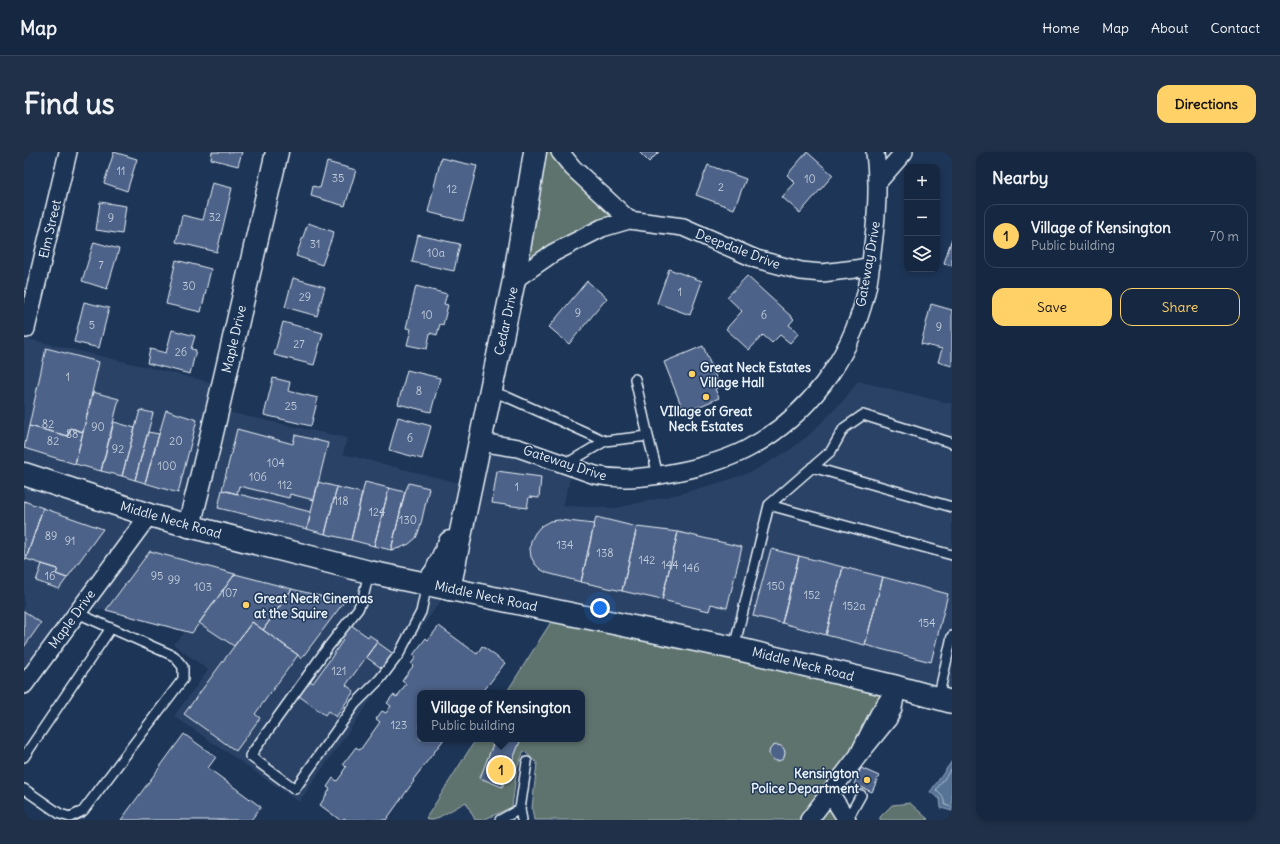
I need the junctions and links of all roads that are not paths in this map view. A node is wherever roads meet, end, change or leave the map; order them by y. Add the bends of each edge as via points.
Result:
1 (68, 152) edge
2 (277, 152) edge
3 (535, 152) edge
4 (560, 152) edge
5 (875, 152) edge
6 (904, 152) edge
7 (878, 182) junction
8 (629, 220) junction
9 (871, 266) junction
10 (514, 280) junction
11 (26, 329) dead end
12 (635, 379) dead end
13 (491, 391) junction
14 (648, 436) junction
15 (605, 441) junction
16 (480, 442) junction
17 (952, 443) edge
18 (566, 464) junction
19 (812, 467) junction
20 (24, 474) edge
21 (658, 475) junction
22 (470, 489) junction
23 (769, 505) junction
24 (952, 506) edge
25 (150, 515) junction
26 (189, 526) junction
27 (952, 555) edge
28 (369, 572) junction
29 (427, 584) junction
30 (456, 590) junction
31 (77, 614) junction
32 (111, 628) junction
33 (952, 636) edge
34 (734, 648) junction
35 (24, 685) edge
36 (897, 687) junction
37 (945, 700) edge
38 (24, 757) edge
39 (527, 762) dead end
40 (24, 789) edge
41 (830, 793) junction
42 (862, 795) dead end
43 (520, 809) junction
44 (500, 820) edge
45 (522, 820) edge
46 (809, 820) edge
47 (847, 820) edge

1 - 11 street, Elm Street
2 - 26 street, Maple Drive
3 - 10 street, Cedar Drive
4 - 8 street via 573,168
5 - 7 street
6 - 7 street
7 - 9 street, Gateway Drive
8 - 9 street, Deepdale Drive via 683,227 756,258 802,271 822,273
8 - 10 street, Deepdale Drive via 602,228 553,253
9 - 21 street, Gateway Drive via 866,293 841,357 799,413 746,450 689,470
10 - 13 street, Cedar Drive
12 - 14 lane
13 - 15 lane
13 - 16 street, Cedar Drive
14 - 15 lane
14 - 21 lane
15 - 18 lane
16 - 18 street, Gateway Drive via 518,448
16 - 22 street, Cedar Drive
17 - 19 lane via 863,415 844,428 831,451
18 - 21 street, Gateway Drive via 607,478 630,479
19 - 23 lane
19 - 24 lane
20 - 25 street, Middle Neck Road
22 - 29 street via 436,572
22 - 30 street, Cedar Drive via 470,560
23 - 27 lane
23 - 34 lane
25 - 26 street, Middle Neck Road
25 - 31 street, Maple Drive
26 - 28 street, Middle Neck Road
28 - 29 street, Middle Neck Road
28 - 29 lane via 358,609 250,756 295,789 355,704 380,679 399,654 421,612
29 - 30 street, Middle Neck Road
30 - 34 street, Middle Neck Road
31 - 32 lane
31 - 35 street, Maple Drive
32 - 38 lane
32 - 40 lane via 174,656 183,667 183,678 83,811 70,817 60,814
33 - 37 lane
34 - 36 street, Middle Neck Road
36 - 37 street, Middle Neck Road
36 - 41 street via 888,719
39 - 43 lane
41 - 46 street
41 - 47 street
42 - 47 lane
43 - 44 lane
43 - 45 lane

